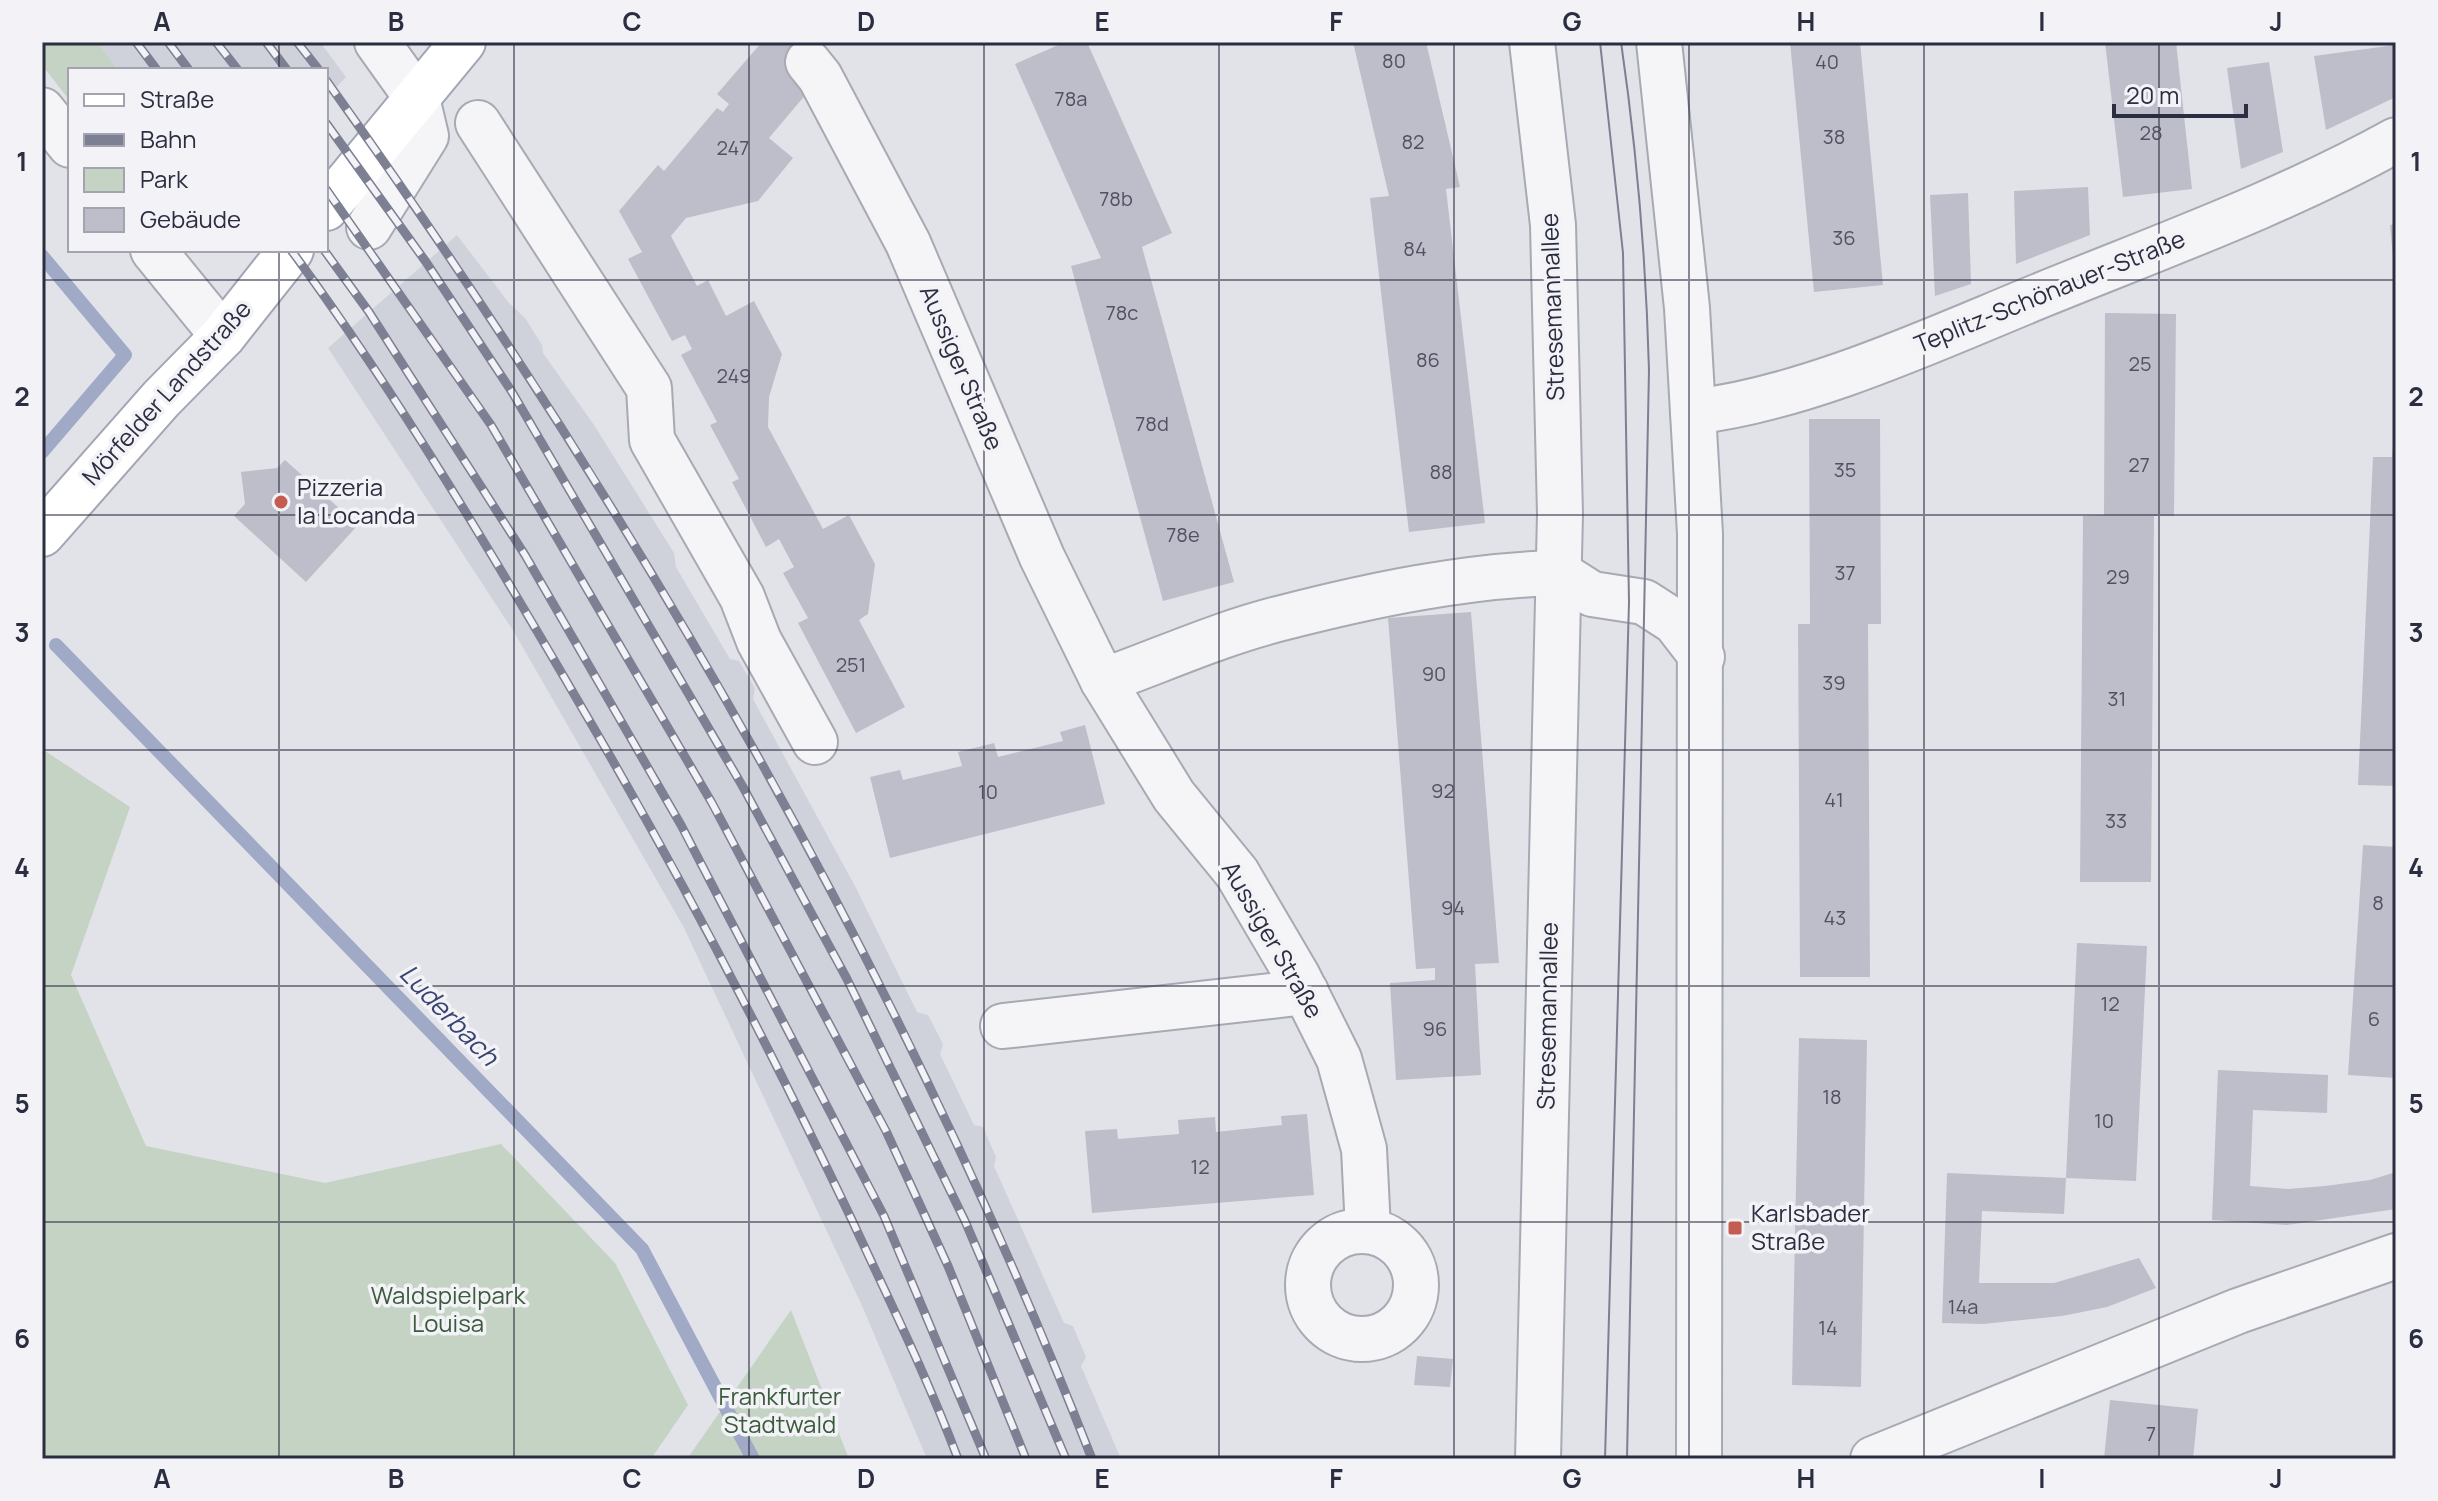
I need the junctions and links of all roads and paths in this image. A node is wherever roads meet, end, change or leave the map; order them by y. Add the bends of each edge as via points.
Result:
1 (377, 42) edge
2 (463, 42) edge
3 (1532, 42) edge
4 (1659, 42) edge
5 (808, 62) dead end
6 (417, 98) junction
7 (42, 110) edge
8 (478, 123) dead end
9 (2396, 140) edge
10 (68, 142) edge
11 (328, 206) edge
12 (369, 227) dead end
13 (155, 252) edge
14 (289, 252) edge
15 (223, 336) junction
16 (1693, 412) junction
17 (42, 534) edge
18 (1700, 534) junction
19 (1538, 573) junction
20 (1644, 602) junction
21 (1702, 657) junction
22 (1103, 681) junction
23 (815, 742) dead end
24 (1306, 992) junction
25 (1003, 1026) dead end
26 (1368, 1229) dead end
27 (2396, 1256) edge
28 (1538, 1459) edge
29 (1699, 1459) edge
30 (1873, 1459) edge

1 - 6 street
2 - 6 main road
3 - 19 street, Stresemannallee via 1553,225
4 - 16 street
5 - 22 street, Aussiger Straße via 908,243 1042,557
6 - 11 main road
6 - 12 street via 426,136
7 - 10 street
8 - 23 street via 649,388 652,440 742,597 759,641
9 - 16 street, Teplitz-Schönauer-Straße via 2221,222 1907,351 1736,407
13 - 15 street
14 - 15 main road, Mörfelder Landstraße
15 - 17 main road, Mörfelder Landstraße
16 - 18 street
18 - 20 street via 1671,583
18 - 21 street
19 - 20 street via 1592,594
19 - 22 street via 1453,582 1280,618
19 - 28 street, Stresemannallee
20 - 21 street via 1675,622
21 - 29 street
22 - 24 street, Aussiger Straße via 1174,796 1237,873
24 - 25 street
24 - 26 street, Aussiger Straße via 1339,1059 1364,1149
27 - 30 street via 2238,1311

